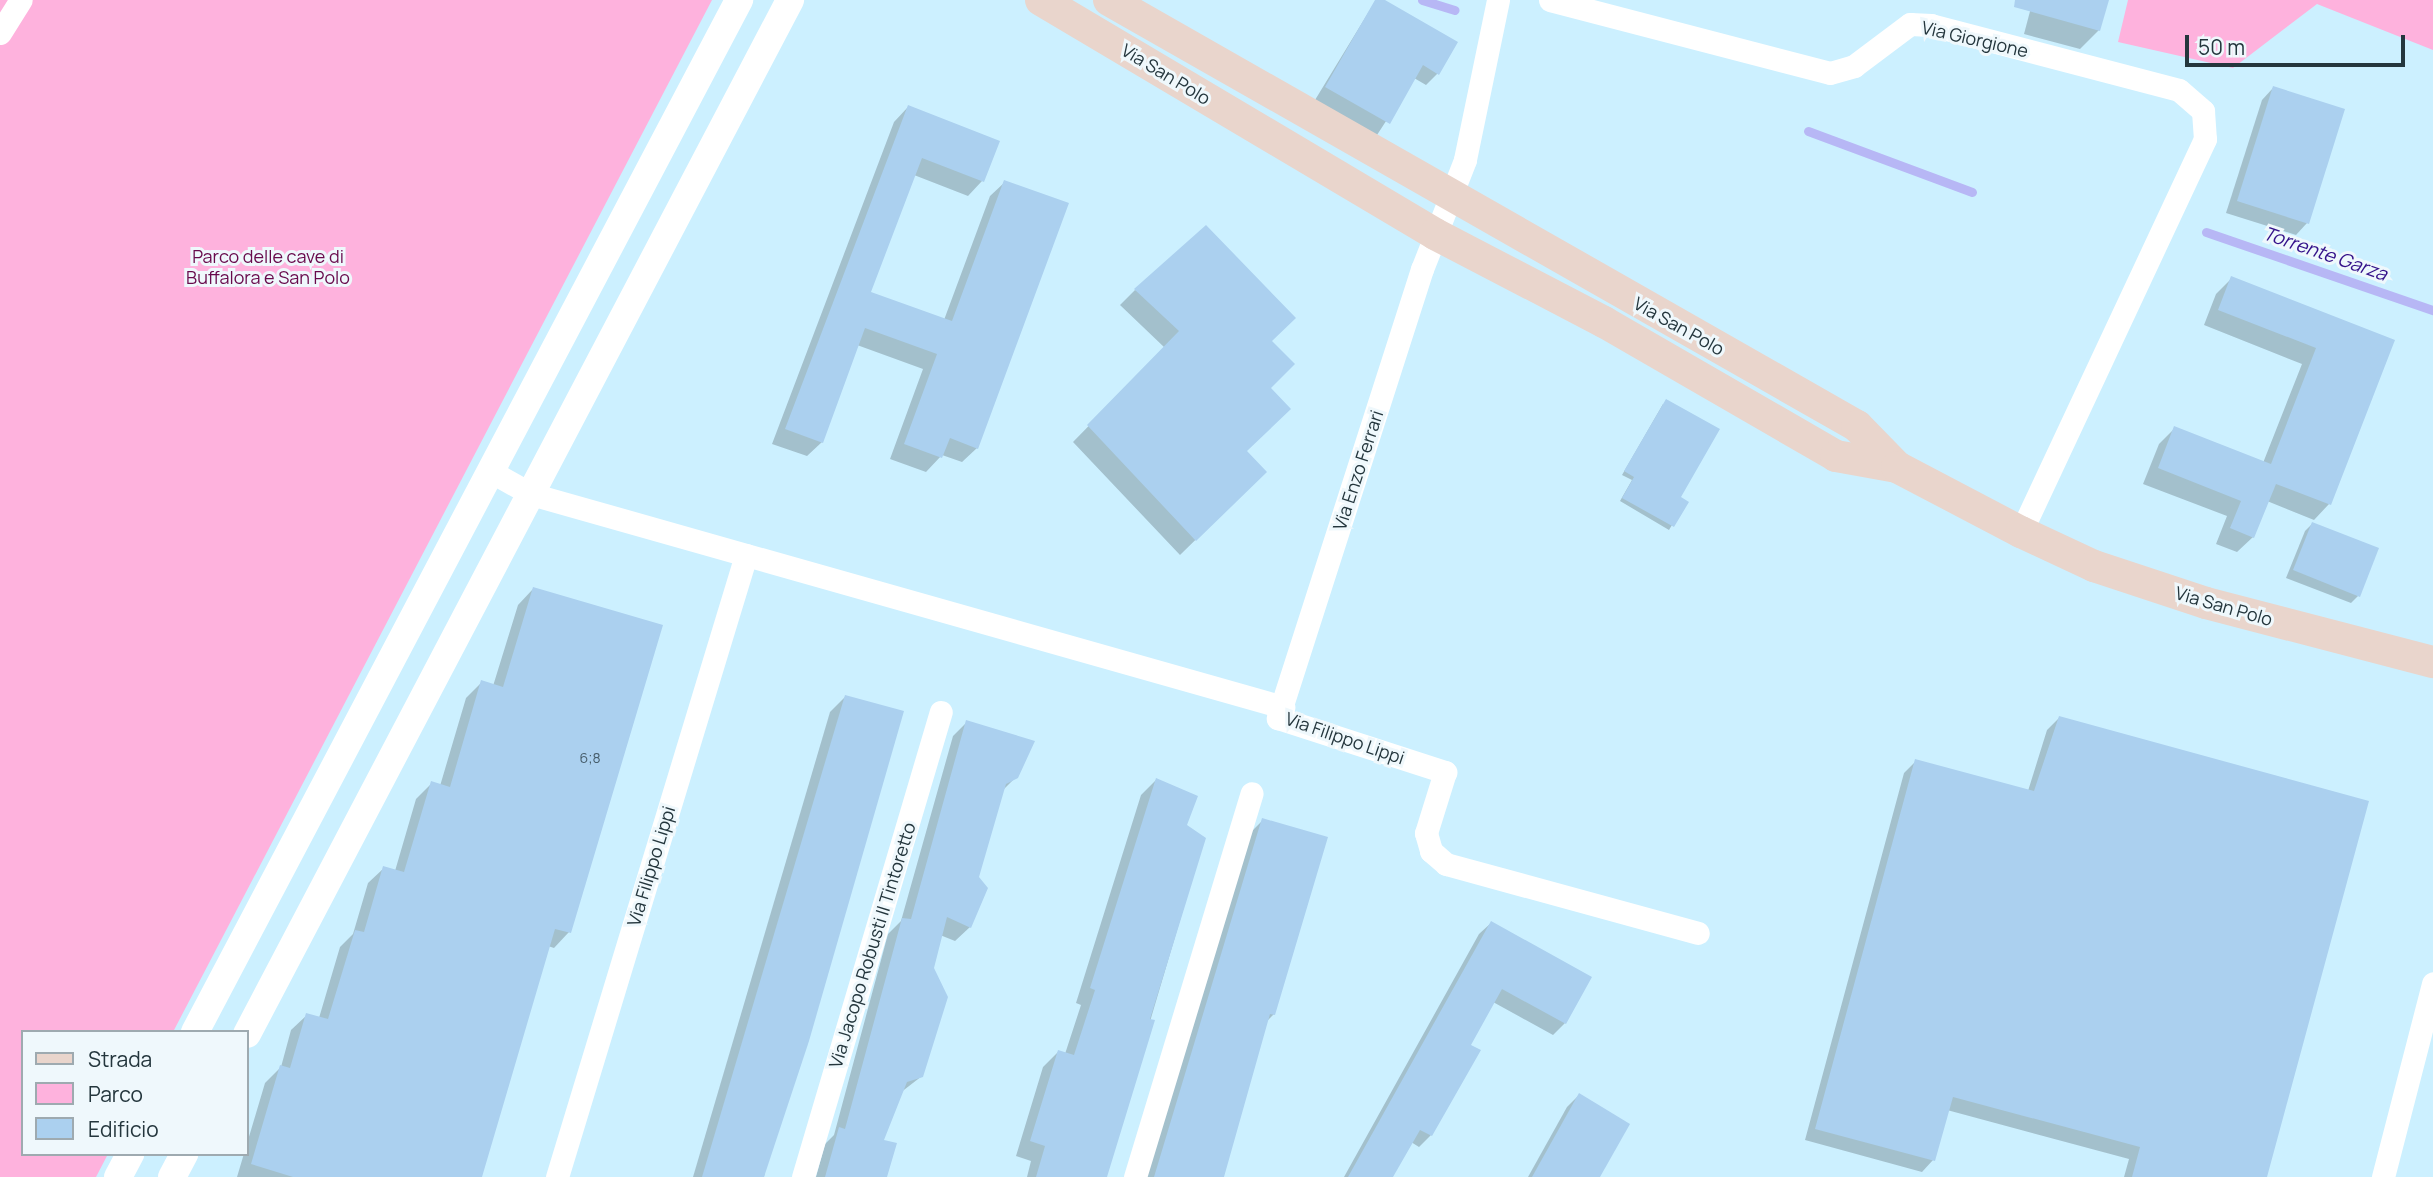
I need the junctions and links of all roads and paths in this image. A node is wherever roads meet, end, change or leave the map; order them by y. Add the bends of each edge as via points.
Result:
1 (21, 0) edge
2 (739, 0) edge
3 (790, 0) edge
4 (1041, 0) edge
5 (1109, 0) edge
6 (1498, 0) edge
7 (1550, 0) edge
8 (0, 33) edge
9 (1451, 198) junction
10 (1435, 234) junction
11 (1897, 467) junction
12 (490, 471) junction
13 (531, 494) junction
14 (2021, 532) junction
15 (746, 555) junction
16 (2433, 662) edge
17 (1283, 707) junction
18 (941, 712) dead end
19 (1252, 793) dead end
20 (1698, 933) dead end
21 (2433, 983) edge
22 (196, 1030) edge
23 (248, 1032) edge
24 (2423, 1067) edge
25 (129, 1156) edge
26 (183, 1156) edge
27 (118, 1177) edge
28 (172, 1177) edge
29 (556, 1177) edge
30 (803, 1177) edge
31 (1135, 1177) edge
32 (2383, 1177) edge

1 - 8 street
2 - 12 street
3 - 13 street
4 - 10 main road, Via San Polo
5 - 9 main road, Via San Polo
6 - 9 street via 1465,160
7 - 14 street, Via Giorgione via 1830,73 1854,66 1910,24 1931,25 2179,90 2203,111 2205,139
9 - 10 street
9 - 11 main road, Via San Polo via 1857,426
10 - 11 main road, Via San Polo via 1604,322 1836,456
10 - 17 street, Via Enzo Ferrari
11 - 14 main road, Via San Polo
12 - 13 street, Via Filippo Lippi
12 - 22 street
13 - 15 street, Via Filippo Lippi
13 - 23 street
14 - 16 main road, Via San Polo via 2094,566 2206,603
15 - 17 street, Via Filippo Lippi
15 - 29 street, Via Filippo Lippi
17 - 20 street, Via Filippo Lippi via 1278,718 1445,772 1426,833 1431,851 1446,864
18 - 30 street, Via Jacopo Robusti Il Tintoretto
19 - 31 street
21 - 24 street
24 - 32 street
25 - 27 street
26 - 28 street

